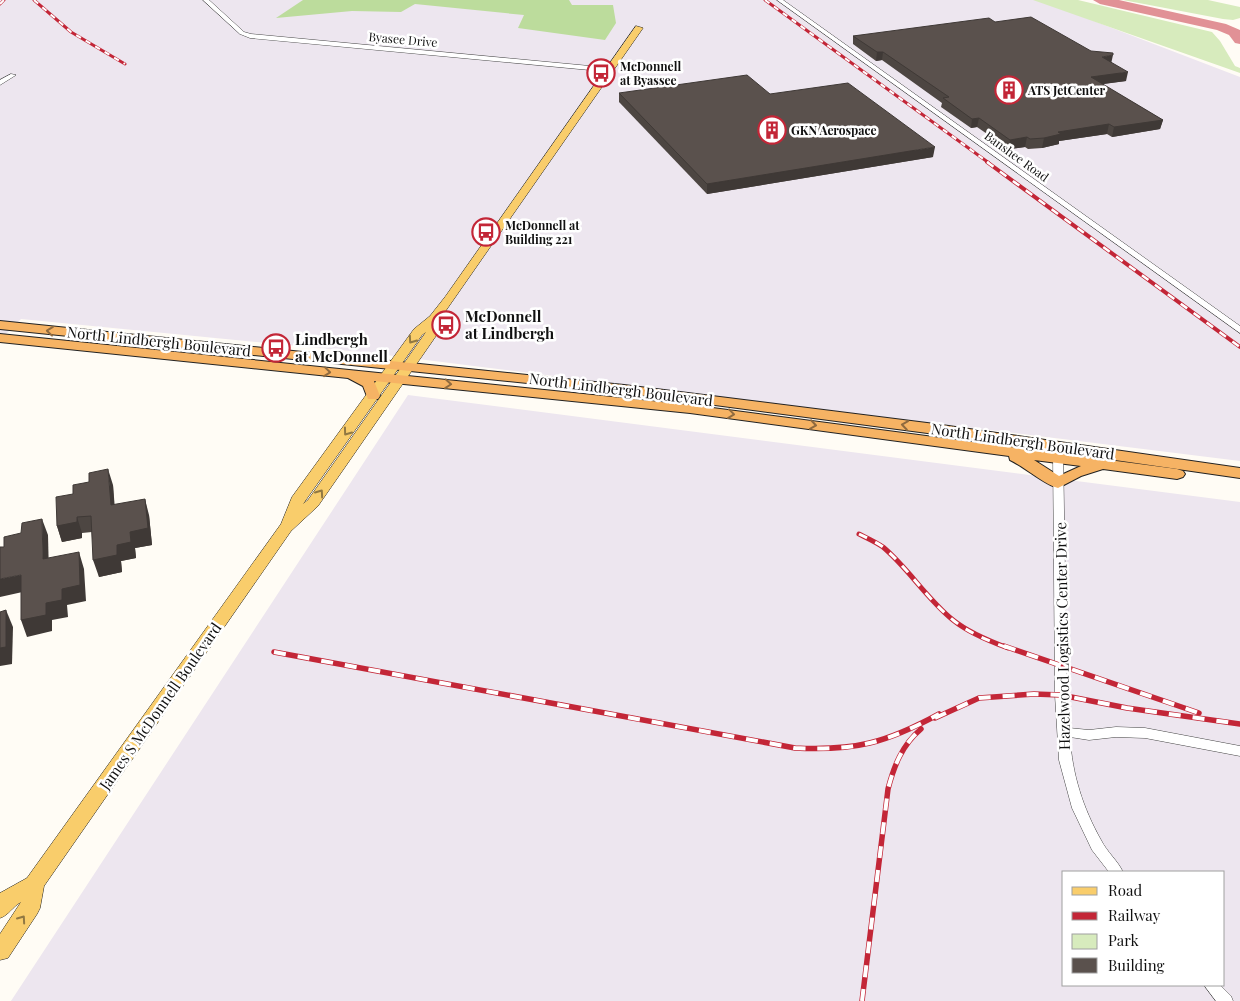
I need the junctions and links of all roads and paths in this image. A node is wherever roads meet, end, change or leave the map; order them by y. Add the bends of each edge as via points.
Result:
1 (206, 0) edge
2 (780, 0) edge
3 (639, 28) dead end
4 (611, 70) junction
5 (13, 75) dead end
6 (0, 83) edge
7 (0, 326) edge
8 (1240, 330) edge
9 (0, 338) edge
10 (402, 365) junction
11 (348, 374) junction
12 (392, 379) junction
13 (373, 396) junction
14 (1005, 451) junction
15 (1058, 452) junction
16 (1104, 465) junction
17 (1240, 473) edge
18 (1240, 481) edge
19 (1058, 484) junction
20 (286, 528) junction
21 (1063, 732) junction
22 (1240, 751) edge
23 (1115, 871) edge
24 (34, 884) junction
25 (0, 909) edge
26 (0, 951) edge
27 (1212, 986) edge
28 (1226, 1001) edge

1 - 4 street, Byasee Drive via 242,33 250,36
2 - 8 street, Banshee Road
3 - 4 main road, James S McDonnell Boulevard
4 - 10 main road, James S McDonnell Boulevard via 434,319 432,332
5 - 6 street
10 -> 7 highway, North Lindbergh Boulevard
9 -> 11 highway, North Lindbergh Boulevard
10 - 12 main road, James S McDonnell Boulevard
15 -> 10 highway, North Lindbergh Boulevard via 732,402
11 - 12 highway, North Lindbergh Boulevard
11 - 13 highway via 369,384
12 - 13 main road, James S McDonnell Boulevard
12 -> 14 highway, North Lindbergh Boulevard via 708,411
20 -> 12 main road, James S McDonnell Boulevard via 313,503
13 -> 20 main road, James S McDonnell Boulevard via 297,500
14 - 15 highway, North Lindbergh Boulevard
14 - 19 highway via 1031,464
15 - 16 highway, North Lindbergh Boulevard
15 - 17 highway, North Lindbergh Boulevard
15 - 19 street, Hazelwood Logistics Center Drive
16 - 18 highway, North Lindbergh Boulevard
16 - 19 highway via 1085,468
19 - 21 street, Hazelwood Logistics Center Drive
20 - 24 main road, James S McDonnell Boulevard
21 - 22 street via 1089,735 1145,733
21 - 23 street, Hazelwood Logistics Center Drive via 1064,760 1078,808 1097,846
24 - 25 main road, James S McDonnell Boulevard via 5,901
26 -> 24 main road, James S McDonnell Boulevard via 30,908
27 - 28 street

